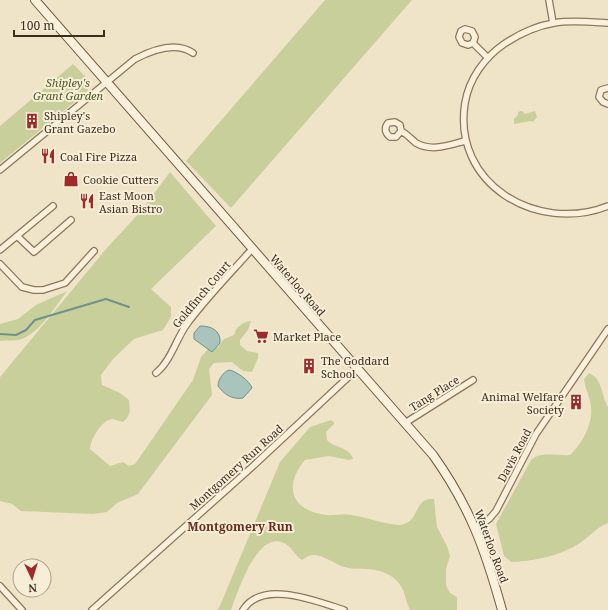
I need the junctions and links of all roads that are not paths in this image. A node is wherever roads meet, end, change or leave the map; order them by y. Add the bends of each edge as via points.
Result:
1 (35, 0) edge
2 (549, 0) edge
3 (553, 23) junction
4 (608, 23) edge
5 (473, 42) dead end
6 (193, 53) dead end
7 (488, 58) junction
8 (108, 82) junction
9 (608, 88) edge
10 (608, 104) edge
11 (401, 131) dead end
12 (465, 141) junction
13 (0, 170) edge
14 (53, 206) dead end
15 (608, 206) edge
16 (71, 220) dead end
17 (17, 236) junction
18 (252, 249) junction
19 (0, 250) edge
20 (94, 251) dead end
21 (0, 264) edge
22 (608, 329) edge
23 (357, 369) junction
24 (156, 372) dead end
25 (473, 380) dead end
26 (405, 423) junction
27 (476, 529) junction
28 (0, 586) edge
29 (22, 610) edge
30 (92, 610) edge
31 (243, 610) edge
32 (344, 610) edge
33 (502, 610) edge

1 - 8 main road, Waterloo Road
2 - 3 street
3 - 4 street
3 - 7 street via 519,34
5 - 7 street
6 - 8 street via 184,48 151,51 135,58
7 - 12 street via 468,88 463,112
8 - 13 street
8 - 18 main road, Waterloo Road
9 - 10 street via 601,90 599,97
11 - 12 street via 417,143 428,147
12 - 15 street via 475,163 491,185 523,205 559,214 586,213
14 - 17 street
16 - 17 street via 34,252
17 - 19 street
18 - 23 main road, Waterloo Road
18 - 24 street, Goldfinch Court via 188,322 166,362
20 - 21 street via 65,283 43,290 22,287
22 - 27 street, Davis Road via 536,434 496,511
23 - 26 main road, Waterloo Road
23 - 30 street, Montgomery Run Road
25 - 26 street, Tang Place
26 - 27 main road, Waterloo Road via 445,472
27 - 33 main road, Waterloo Road
28 - 29 street
31 - 32 street via 260,595 273,594 296,597

